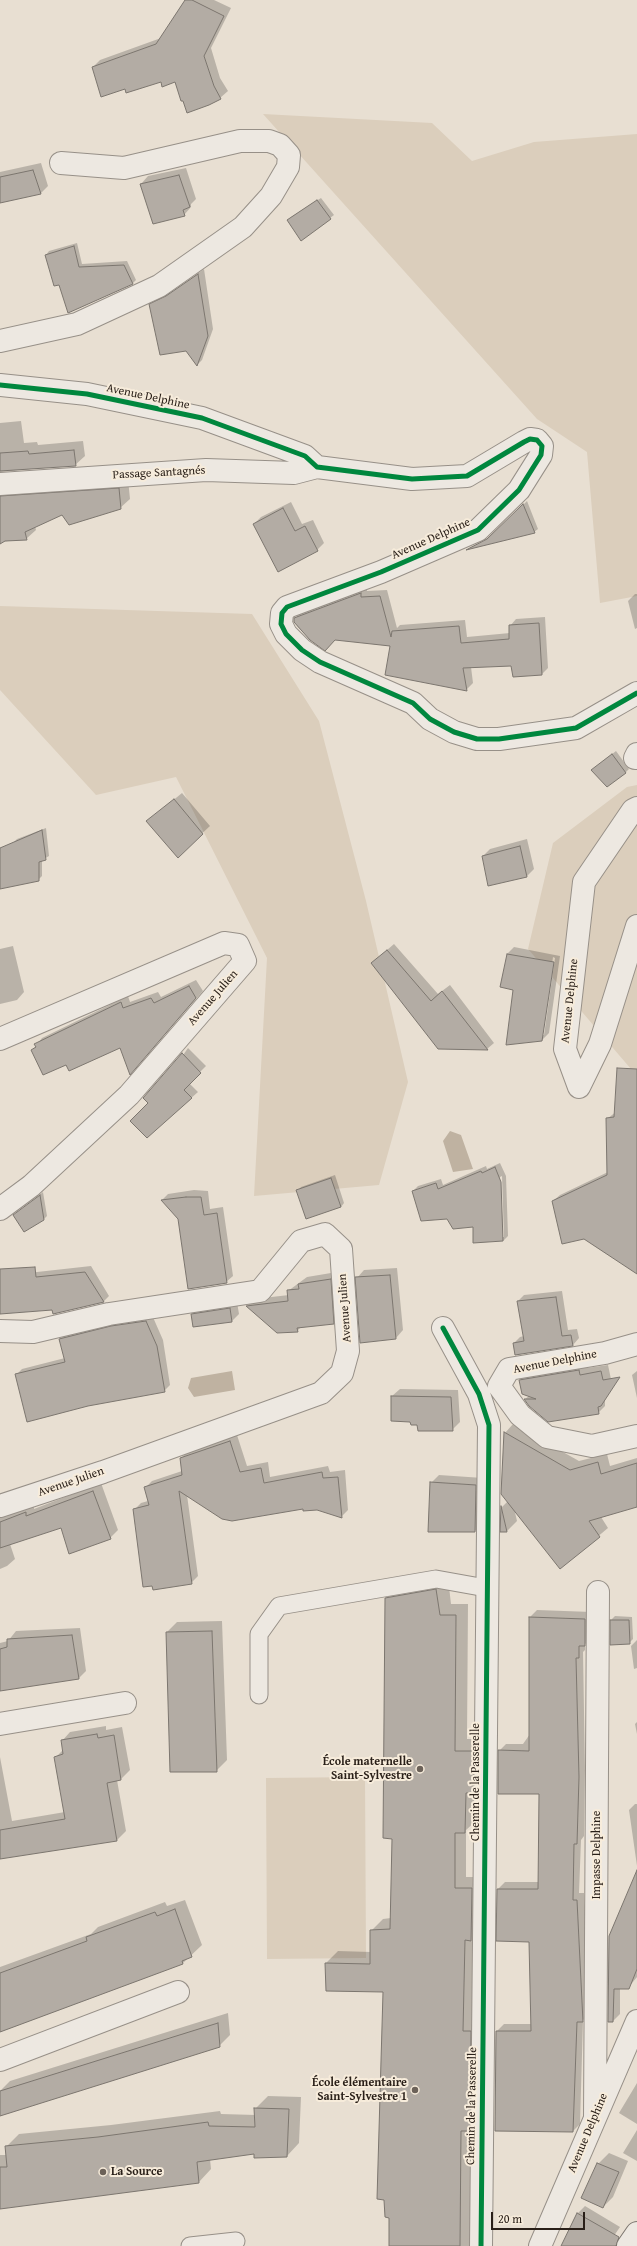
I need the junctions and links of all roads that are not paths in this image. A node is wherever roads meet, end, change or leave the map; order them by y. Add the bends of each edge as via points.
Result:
1 (61, 163) dead end
2 (0, 341) edge
3 (0, 385) edge
4 (317, 467) junction
5 (0, 484) edge
6 (637, 693) edge
7 (637, 754) edge
8 (637, 758) edge
9 (637, 808) edge
10 (637, 926) edge
11 (0, 1039) edge
12 (0, 1209) edge
13 (443, 1328) dead end
14 (0, 1331) edge
15 (637, 1344) edge
16 (637, 1436) edge
17 (0, 1506) edge
18 (486, 1588) junction
19 (598, 1592) dead end
20 (258, 1695) dead end
21 (124, 1703) dead end
22 (0, 1724) edge
23 (178, 1992) dead end
24 (637, 2021) edge
25 (0, 2060) edge
26 (595, 2117) junction
27 (637, 2233) edge
28 (236, 2241) dead end
29 (190, 2246) edge
30 (481, 2246) edge
31 (540, 2246) edge
32 (628, 2246) edge

1 - 2 street via 124,168 240,140 269,141 280,145 289,155 288,167 270,196 243,227 159,286 77,324
3 - 4 street, Avenue Delphine via 87,394 202,418 305,456
4 - 5 street, Passage Santagnés via 294,473 206,470
4 - 6 street, Avenue Delphine via 412,480 467,476 530,439 537,440 542,446 541,455 519,490 478,530 381,572 287,607 282,613 281,624 286,634 302,650 320,662 413,703 430,719 454,732 477,739 498,739 576,728
7 - 8 street
9 - 10 street, Avenue Delphine via 633,810 584,882 565,1049 579,1087 600,1044
11 - 12 street, Avenue Julien via 224,943 238,945 245,961 129,1095 31,1186
13 - 18 street, Chemin de la Passerelle via 478,1394 489,1425
14 - 17 street, Avenue Julien via 33,1332 109,1314 260,1291 302,1241 325,1234 341,1250 348,1351 342,1373 321,1393 103,1472
15 - 16 street, Avenue Delphine via 605,1353 509,1369 499,1386 520,1415 547,1437 592,1446
18 - 20 lane via 436,1579 279,1606 259,1634
18 - 30 street, Chemin de la Passerelle
19 - 26 street, Impasse Delphine
21 - 22 street
23 - 25 street
24 - 26 street, Avenue Delphine
26 - 31 street, Avenue Delphine
27 - 32 street
28 - 29 lane

